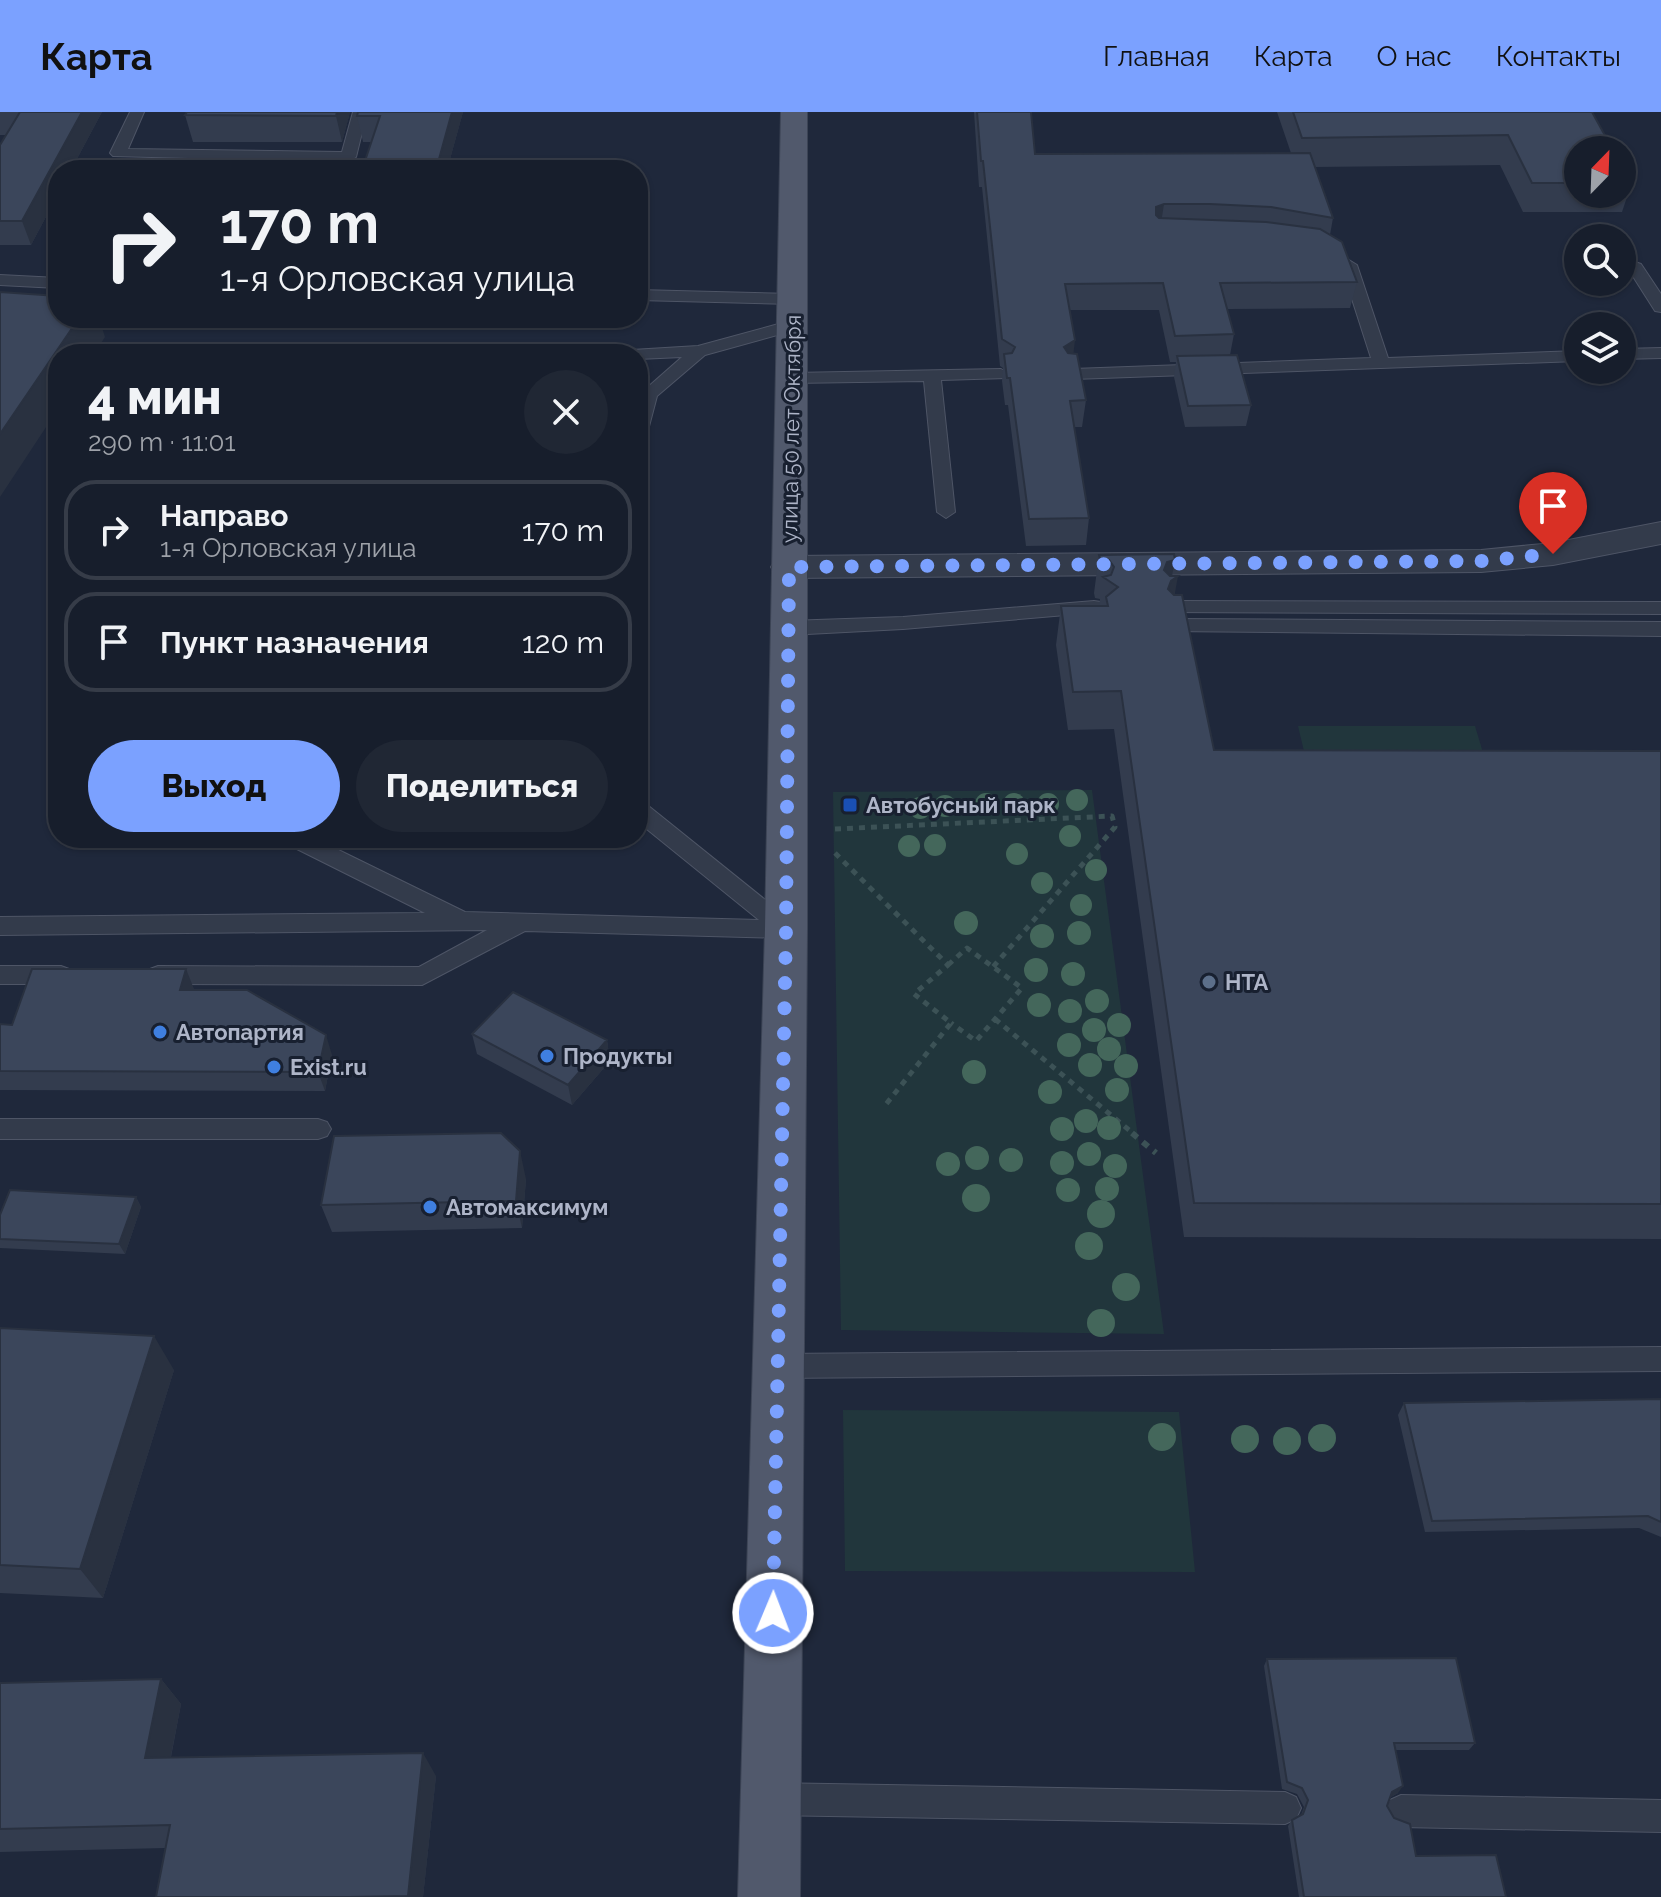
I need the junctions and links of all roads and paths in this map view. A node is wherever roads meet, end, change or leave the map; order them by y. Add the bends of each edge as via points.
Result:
1 (137, 112) edge
2 (360, 112) edge
3 (794, 112) edge
4 (1319, 248) edge
5 (1636, 269) edge
6 (0, 280) edge
7 (48, 282) edge
8 (648, 296) edge
9 (1661, 307) edge
10 (793, 312) junction
11 (699, 351) junction
12 (1661, 353) edge
13 (648, 354) edge
14 (1636, 354) edge
15 (1564, 356) edge
16 (1381, 362) junction
17 (1001, 374) edge
18 (1073, 374) edge
19 (932, 375) junction
20 (792, 378) junction
21 (648, 398) edge
22 (946, 512) dead end
23 (1661, 533) edge
24 (789, 567) junction
25 (1661, 608) edge
26 (1098, 616) edge
27 (788, 628) junction
28 (1661, 629) edge
29 (648, 818) edge
30 (834, 829) dead end
31 (315, 848) edge
32 (834, 852) dead end
33 (462, 921) junction
34 (522, 922) junction
35 (0, 926) edge
36 (786, 929) junction
37 (948, 965) junction
38 (993, 967) junction
39 (0, 975) edge
40 (78, 975) edge
41 (141, 975) edge
42 (995, 1019) junction
43 (951, 1023) junction
44 (883, 1108) dead end
45 (0, 1129) edge
46 (318, 1129) dead end
47 (1156, 1153) dead end
48 (1661, 1359) edge
49 (777, 1366) junction
50 (770, 1799) junction
51 (1285, 1808) dead end
52 (1401, 1811) dead end
53 (1661, 1816) edge
54 (769, 1897) edge

1 - 2 lane via 118,153 348,157
3 - 10 main road, улица 50 лет Октября
4 - 16 lane via 1349,265
5 - 9 lane
6 - 7 lane
8 - 10 lane
10 - 11 lane
10 - 20 main road, улица 50 лет Октября
11 - 13 lane
11 - 21 lane
12 - 14 lane
15 - 16 lane
16 - 18 lane
17 - 19 lane
19 - 20 lane
19 - 22 lane
20 - 24 main road, улица 50 лет Октября
23 - 24 street via 1553,554 1481,561
24 - 27 main road, улица 50 лет Октября
25 - 28 lane via 1172,617
26 - 27 lane
27 - 36 main road, улица 50 лет Октября
29 - 36 lane
30 - 38 path via 1112,816 1115,827
31 - 33 lane
32 - 37 path
33 - 34 lane
33 - 35 lane
34 - 36 lane
34 - 41 lane via 422,976
36 - 49 main road, улица 50 лет Октября
37 - 38 path via 967,948
37 - 43 path via 914,994
38 - 42 path via 1022,988
39 - 40 lane
42 - 43 path via 976,1041
42 - 47 path
43 - 44 path
45 - 46 lane
48 - 49 lane
49 - 50 main road, улица 50 лет Октября
50 - 51 lane
50 - 54 main road, улица 50 лет Октября
52 - 53 lane

